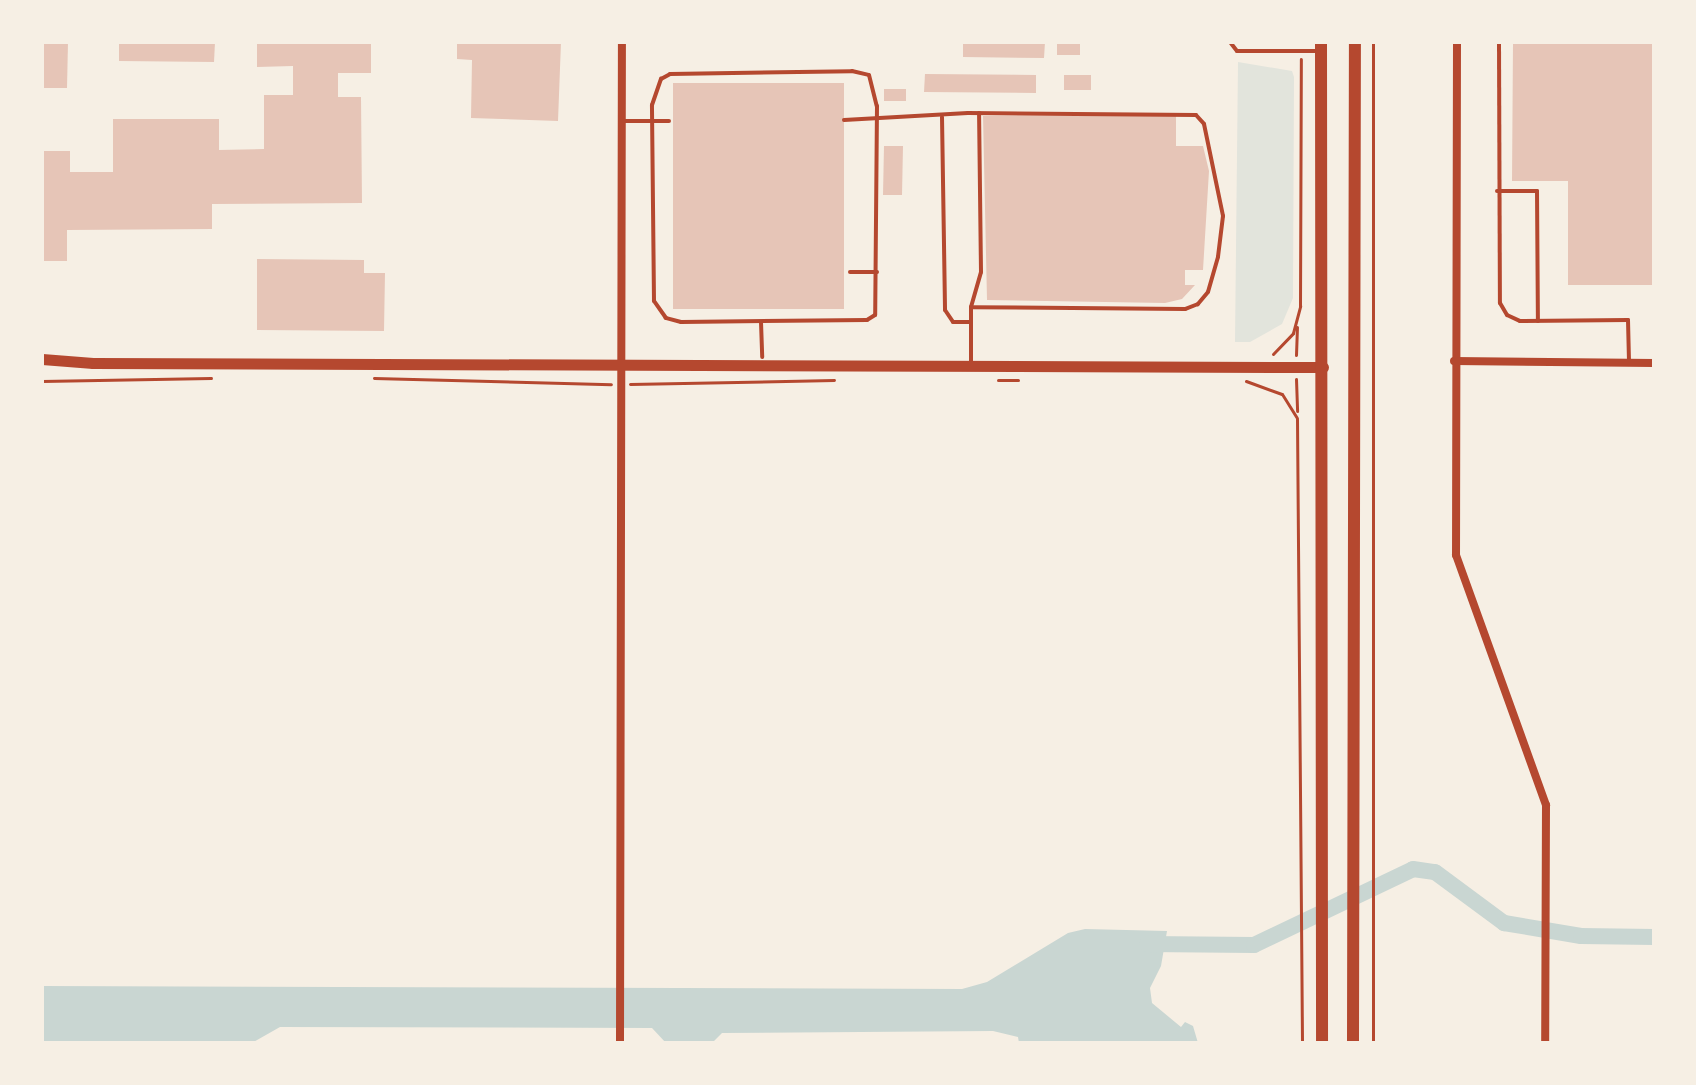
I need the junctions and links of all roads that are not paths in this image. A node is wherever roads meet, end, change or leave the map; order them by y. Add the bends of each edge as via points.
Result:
1 (622, 42) edge
2 (1230, 42) edge
3 (1355, 42) edge
4 (1457, 42) edge
5 (1499, 42) edge
6 (1321, 46) edge
7 (979, 113) junction
8 (942, 117) junction
9 (876, 118) junction
10 (844, 120) dead end
11 (621, 121) junction
12 (653, 121) junction
13 (669, 121) dead end
14 (1497, 191) junction
15 (850, 272) dead end
16 (877, 272) junction
17 (971, 307) junction
18 (1538, 321) junction
19 (761, 322) junction
20 (971, 322) junction
21 (762, 357) dead end
22 (42, 359) edge
23 (1454, 361) junction
24 (621, 362) junction
25 (1629, 362) junction
26 (1654, 363) edge
27 (971, 366) junction
28 (1323, 367) junction
29 (620, 1040) edge
30 (1322, 1043) edge
31 (1353, 1043) edge
32 (1545, 1043) edge

1 - 11 street
2 - 6 lane via 1237,51
3 - 31 main road
4 - 23 street
5 - 14 lane
6 - 28 main road
7 - 8 lane
7 - 17 lane via 981,272
7 - 17 lane via 1196,115 1204,124 1223,216 1208,292 1185,309
8 - 9 lane
8 - 20 lane via 945,310 953,322
9 - 10 lane
9 - 12 lane via 869,75 835,71 670,74 655,92
9 - 16 lane
11 - 12 lane
11 - 24 street
12 - 13 lane
12 - 19 lane via 654,301 666,318 681,322
14 - 18 lane via 1500,303 1507,315
14 - 18 lane via 1537,191
15 - 16 lane
16 - 19 lane via 877,311 867,320
17 - 20 lane
18 - 25 lane via 1628,320
19 - 21 lane
20 - 27 lane
22 - 24 street
23 - 25 street
23 - 32 street via 1456,555 1546,805
24 - 27 street
24 - 29 street
25 - 26 street
27 - 28 street
28 - 30 main road

